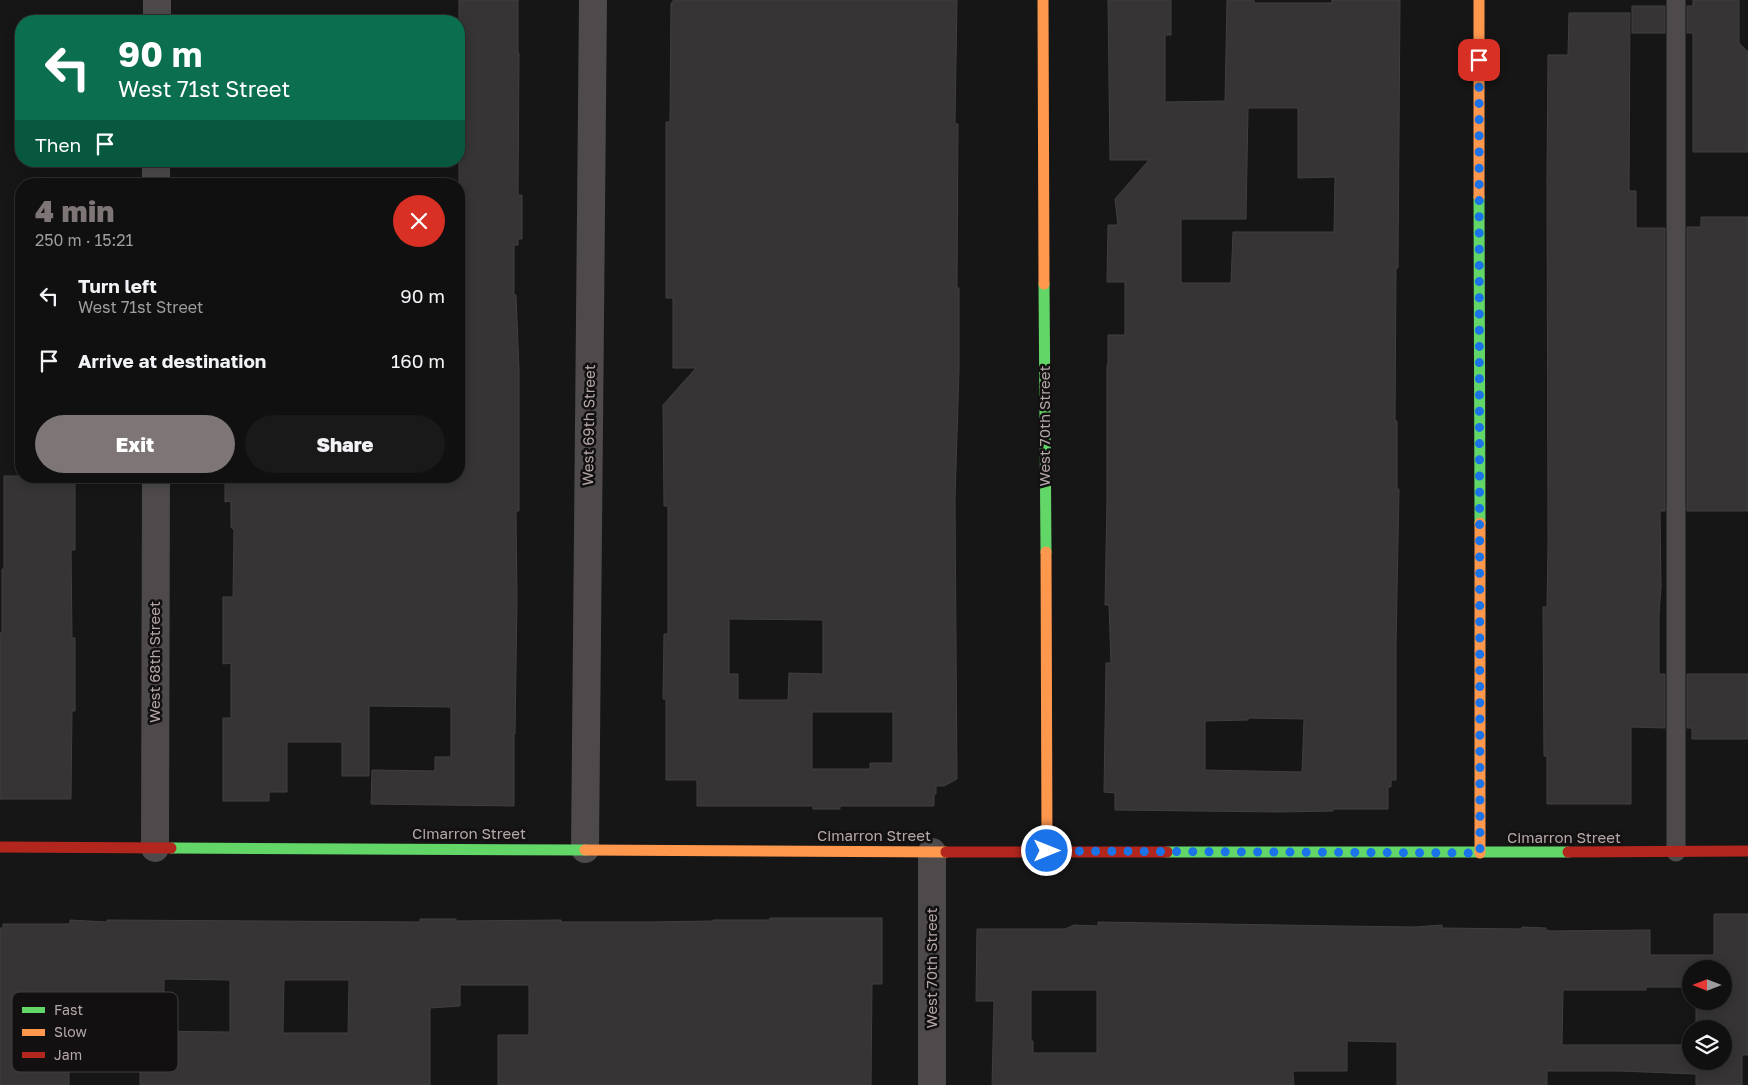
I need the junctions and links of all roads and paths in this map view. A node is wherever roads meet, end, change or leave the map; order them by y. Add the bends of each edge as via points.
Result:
1 (157, 0) edge
2 (593, 0) edge
3 (1042, 0) edge
4 (1478, 0) edge
5 (1676, 0) edge
6 (157, 15) edge
7 (156, 483) edge
8 (0, 847) edge
9 (155, 848) junction
10 (585, 850) junction
11 (1047, 851) junction
12 (1748, 851) edge
13 (932, 852) junction
14 (1676, 852) junction
15 (1480, 853) junction
16 (932, 1085) edge

1 - 6 street
2 - 10 street, West 69th Street
3 - 11 street, West 70th Street
4 - 15 street
5 - 14 lane
7 - 9 street, West 68th Street
8 - 9 street, Cimarron Street
9 - 10 street, Cimarron Street
10 - 13 street, Cimarron Street
11 - 13 street, Cimarron Street
11 - 15 street, Cimarron Street
12 - 14 street, Cimarron Street
13 - 16 street, West 70th Street
14 - 15 street, Cimarron Street

